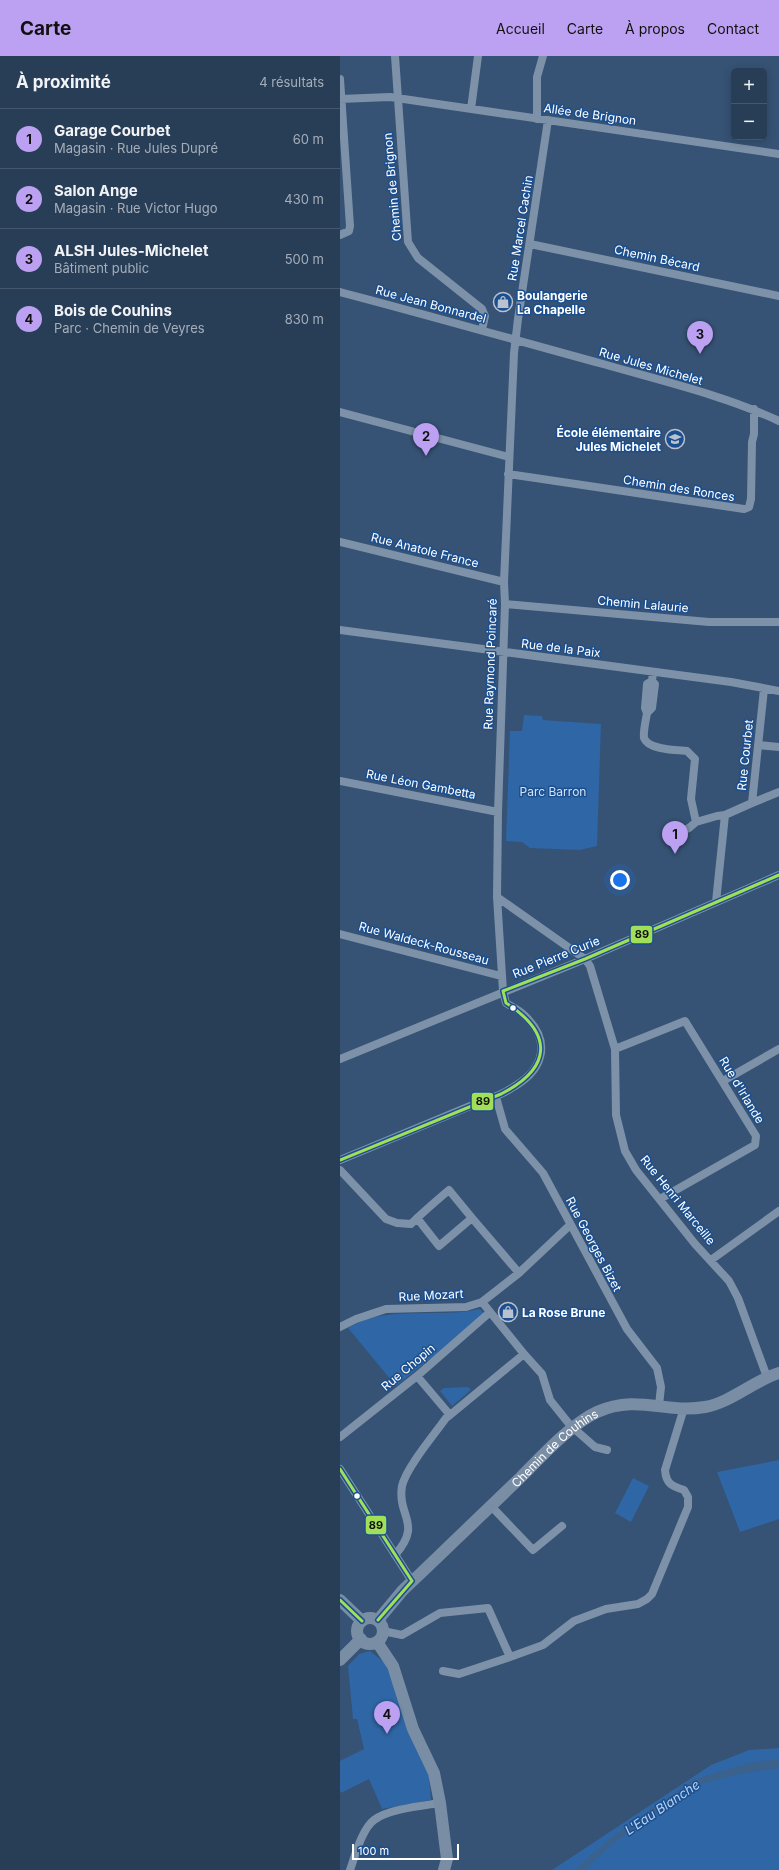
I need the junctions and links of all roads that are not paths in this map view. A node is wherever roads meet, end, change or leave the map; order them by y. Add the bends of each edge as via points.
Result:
1 (395, 56) edge
2 (478, 56) edge
3 (543, 56) edge
4 (340, 79) edge
5 (397, 98) junction
6 (341, 99) edge
7 (471, 109) junction
8 (537, 119) junction
9 (548, 120) junction
10 (779, 154) edge
11 (340, 235) edge
12 (530, 244) junction
13 (340, 292) edge
14 (779, 296) edge
15 (482, 330) junction
16 (516, 339) junction
17 (754, 409) junction
18 (340, 412) edge
19 (779, 420) edge
20 (509, 457) junction
21 (508, 474) junction
22 (340, 542) edge
23 (504, 582) junction
24 (505, 604) junction
25 (779, 622) edge
26 (340, 630) edge
27 (503, 652) junction
28 (653, 672) junction
29 (764, 689) junction
30 (779, 691) edge
31 (758, 745) junction
32 (779, 747) edge
33 (340, 780) edge
34 (779, 792) edge
35 (752, 803) junction
36 (498, 812) junction
37 (725, 815) junction
38 (696, 822) junction
39 (667, 837) dead end
40 (779, 875) edge
41 (497, 898) junction
42 (716, 902) junction
43 (340, 934) edge
44 (584, 959) junction
45 (501, 976) junction
46 (503, 991) junction
47 (615, 1049) junction
48 (779, 1049) edge
49 (340, 1059) edge
50 (723, 1081) junction
51 (496, 1097) junction
52 (340, 1160) edge
53 (340, 1170) edge
54 (660, 1199) junction
55 (779, 1211) edge
56 (416, 1218) junction
57 (472, 1218) junction
58 (570, 1225) junction
59 (711, 1260) junction
60 (519, 1273) junction
61 (482, 1302) junction
62 (489, 1313) junction
63 (340, 1327) edge
64 (524, 1354) junction
65 (779, 1373) edge
66 (417, 1376) junction
67 (767, 1378) junction
68 (659, 1406) junction
69 (684, 1408) junction
70 (450, 1415) junction
71 (575, 1428) junction
72 (340, 1437) edge
73 (607, 1450) dead end
74 (340, 1469) edge
75 (491, 1506) junction
76 (562, 1526) dead end
77 (395, 1555) junction
78 (412, 1581) junction
79 (340, 1600) edge
80 (362, 1621) junction
81 (380, 1631) junction
82 (360, 1639) junction
83 (510, 1657) junction
84 (340, 1660) edge
85 (443, 1671) dead end
86 (440, 1803) junction
87 (350, 1870) edge
88 (444, 1870) edge

1 - 5 street, Chemin de Brignon
2 - 7 street
3 - 8 street via 537,77
4 - 6 street
5 - 6 street, Allée de Brignon
5 - 7 street, Allée de Brignon
5 - 15 street, Chemin de Brignon via 408,242 418,258 482,309
6 - 11 street via 350,226 349,231
7 - 8 street, Allée de Brignon
8 - 9 street, Allée de Brignon
9 - 10 street, Allée de Brignon
9 - 12 street, Rue Marcel Cachin
12 - 14 street, Chemin Bécard
12 - 16 street, Rue Marcel Cachin
13 - 15 street, Rue Jean Bonnardel
15 - 16 street, Rue Jean Bonnardel
16 - 17 street, Rue Jules Michelet
16 - 20 street, Rue Raymond Poincaré
17 - 19 street, Rue Jules Michelet
17 - 21 street, Chemin des Ronces via 751,499 749,506 744,509
18 - 20 street
20 - 21 street, Rue Raymond Poincaré
21 - 23 street, Rue Raymond Poincaré
22 - 23 street, Rue Anatole France
23 - 24 street, Rue Raymond Poincaré
24 - 25 street, Chemin Lalaurie via 709,622
24 - 27 street, Rue Raymond Poincaré
26 - 27 street, Rue de la Paix
27 - 28 street, Rue de la Paix
27 - 36 street, Rue Raymond Poincaré
28 - 29 street, Rue de la Paix
28 - 38 street via 652,681 655,684 652,708 647,713 644,737 648,744 656,748 687,751 695,759 691,799
29 - 30 street, Rue de la Paix
29 - 31 street, Rue Courbet
31 - 32 street
31 - 35 street, Rue Courbet
33 - 36 street, Rue Léon Gambetta
34 - 35 street
35 - 37 street, Rue Courbet
36 - 41 street, Rue Raymond Poincaré
37 - 38 street, Rue Courbet
37 - 42 street
38 - 39 street, Rue Courbet via 689,828
40 - 42 street, Rue Pierre Curie
41 - 44 street
41 - 45 street, Rue Raymond Poincaré
42 - 44 street, Rue Pierre Curie
43 - 45 street, Rue Waldeck-Rousseau
44 - 46 street, Rue Pierre Curie
44 - 47 street, Rue Henri Marceille via 590,966
45 - 46 street, Rue Raymond Poincaré
46 - 49 street, Rue Pierre Curie
46 - 51 street via 506,1003 524,1015 533,1025 540,1038 541,1049 540,1062 532,1073
47 - 50 street, Rue d'Irlande via 685,1021
47 - 54 street, Rue Henri Marceille via 616,1115 625,1151 636,1170
48 - 50 street
50 - 54 street, Rue d'Irlande via 756,1136 755,1145
51 - 52 street
51 - 58 street, Rue Georges Bizet via 505,1129 543,1173
53 - 56 street via 386,1219 411,1224
54 - 59 street, Rue Henri Marceille via 695,1244
55 - 59 street
56 - 57 street via 449,1190
56 - 57 street via 439,1246
57 - 60 street
58 - 60 street, Rue Mozart
58 - 68 street, Rue Georges Bizet via 627,1329 657,1368 661,1387
59 - 67 street, Rue Henri Marceille via 733,1287
60 - 61 street, Rue Mozart
61 - 62 street
61 - 63 street, Rue Mozart via 466,1307 386,1309
62 - 64 street
62 - 66 street, Rue Chopin
64 - 70 street
64 - 71 street via 542,1374 550,1400
65 - 67 street, Chemin de Couhins
66 - 70 street
66 - 72 street, Rue Chopin
67 - 69 street, Chemin de Couhins via 716,1404
68 - 69 street, Chemin de Couhins
68 - 71 street, Chemin de Couhins via 631,1404 609,1408 593,1414
69 - 83 street via 666,1470 666,1479 670,1485 684,1490 688,1497 688,1507 652,1594 638,1604 606,1609 574,1621 543,1645
70 - 77 street via 407,1474 402,1486 402,1499 409,1527 408,1537
71 - 73 street via 595,1447
71 - 75 street, Chemin de Couhins
74 - 77 street
75 - 76 street via 533,1550
75 - 78 street, Chemin de Couhins
77 - 78 street
78 - 81 street, Chemin de Couhins
79 - 80 street
80 - 81 street via 370,1618
80 - 82 street via 358,1629
81 - 82 street via 369,1644
81 - 83 street via 402,1635 440,1613 488,1608
81 - 86 street via 413,1729 434,1773
82 - 84 street
83 - 85 street via 459,1674
86 - 87 street via 398,1810 373,1820 361,1839
86 - 88 street via 447,1859

